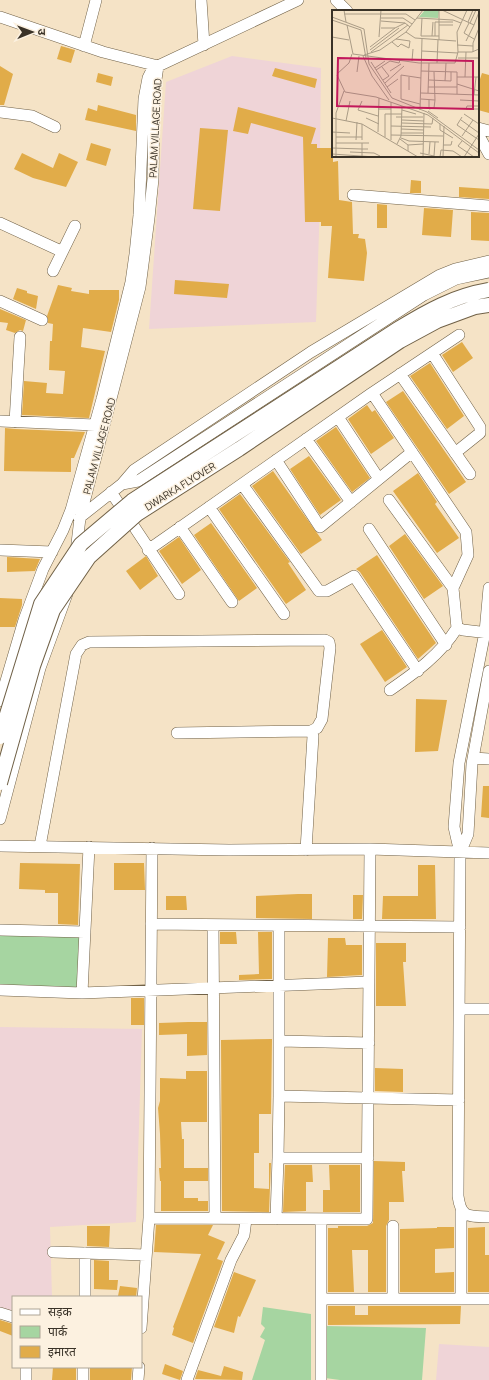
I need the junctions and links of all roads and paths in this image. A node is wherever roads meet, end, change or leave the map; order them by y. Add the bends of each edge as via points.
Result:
1 (96, 0) edge
2 (201, 0) edge
3 (298, 0) edge
4 (336, 0) edge
5 (345, 10) edge
6 (0, 17) edge
7 (204, 45) junction
8 (84, 46) junction
9 (158, 66) junction
10 (0, 112) edge
11 (55, 127) dead end
12 (479, 128) edge
13 (489, 131) edge
14 (479, 136) edge
15 (489, 154) edge
16 (353, 195) dead end
17 (489, 206) edge
18 (0, 223) edge
19 (75, 226) dead end
20 (61, 251) junction
21 (489, 261) edge
22 (53, 271) dead end
23 (489, 272) edge
24 (489, 290) edge
25 (0, 301) edge
26 (489, 305) edge
27 (42, 320) dead end
28 (459, 335) dead end
29 (20, 337) dead end
30 (432, 353) junction
31 (400, 374) junction
32 (372, 393) junction
33 (338, 417) junction
34 (0, 421) edge
35 (15, 422) junction
36 (94, 425) junction
37 (306, 439) junction
38 (412, 452) junction
39 (455, 453) junction
40 (276, 460) junction
41 (470, 474) dead end
42 (379, 479) junction
43 (122, 484) junction
44 (242, 484) junction
45 (111, 492) junction
46 (389, 500) dead end
47 (351, 502) junction
48 (209, 507) junction
49 (80, 518) junction
50 (180, 528) junction
51 (369, 529) dead end
52 (63, 530) junction
53 (0, 550) edge
54 (148, 550) junction
55 (52, 552) junction
56 (453, 588) junction
57 (489, 588) edge
58 (179, 594) dead end
59 (232, 602) dead end
60 (284, 614) dead end
61 (457, 628) junction
62 (487, 632) edge
63 (446, 645) junction
64 (5, 663) edge
65 (418, 671) junction
66 (489, 671) edge
67 (390, 690) dead end
68 (0, 701) edge
69 (311, 731) junction
70 (177, 733) dead end
71 (0, 737) edge
72 (474, 758) junction
73 (489, 759) edge
74 (0, 783) edge
75 (0, 819) edge
76 (0, 846) edge
77 (40, 846) junction
78 (89, 847) junction
79 (152, 848) junction
80 (370, 849) junction
81 (306, 850) junction
82 (460, 853) junction
83 (489, 853) edge
84 (151, 924) junction
85 (212, 925) junction
86 (279, 926) junction
87 (370, 928) junction
88 (460, 928) junction
89 (0, 930) edge
90 (85, 932) junction
91 (369, 982) junction
92 (278, 984) junction
93 (213, 987) junction
94 (150, 989) junction
95 (0, 990) edge
96 (82, 992) junction
97 (460, 1008) junction
98 (489, 1009) edge
99 (280, 1041) junction
100 (369, 1043) junction
101 (279, 1096) junction
102 (368, 1098) junction
103 (459, 1100) junction
104 (278, 1158) junction
105 (368, 1158) junction
106 (461, 1212) junction
107 (489, 1217) edge
108 (149, 1218) junction
109 (215, 1218) junction
110 (246, 1219) junction
111 (276, 1219) junction
112 (321, 1219) junction
113 (393, 1226) dead end
114 (53, 1252) dead end
115 (85, 1253) junction
116 (146, 1255) junction
117 (84, 1296) edge
118 (461, 1298) junction
119 (321, 1299) junction
120 (393, 1299) junction
121 (489, 1299) edge
122 (0, 1313) edge
123 (142, 1313) edge
124 (12, 1317) edge
125 (26, 1368) edge
126 (83, 1368) edge
127 (138, 1368) edge
128 (26, 1380) edge
129 (83, 1380) edge
130 (138, 1380) edge
131 (187, 1380) edge
132 (320, 1380) edge

1 - 8 street
2 - 7 street
3 - 7 street, PALAM VILLAGE ROAD
4 - 5 street
6 - 8 street
7 - 9 street, PALAM VILLAGE ROAD
8 - 9 street
9 - 36 street, PALAM VILLAGE ROAD via 152,70 148,78 144,99 139,215 131,282
9 - 49 street, PALAM VILLAGE ROAD via 154,93 149,218 140,287
10 - 11 street via 32,116
12 - 13 street
14 - 15 street
16 - 17 street
18 - 20 street
19 - 20 street
20 - 22 street
21 - 43 street via 440,275 311,352 134,470
23 - 43 street via 456,279 424,295 138,481
24 - 71 main road, DWARKA FLYOVER, bridge via 434,307 398,329 132,502 81,544 41,604
25 - 27 street
26 - 74 main road, DWARKA FLYOVER, bridge via 475,307 437,321 400,341 137,514 89,557 53,610
28 - 30 street
29 - 35 street
30 - 31 street
30 - 39 street via 480,427 480,433
31 - 32 street
31 - 39 street
32 - 33 street
32 - 38 street
33 - 37 street
33 - 42 street
34 - 35 street
35 - 36 street
36 - 52 street, PALAM VILLAGE ROAD via 71,510
37 - 40 street
37 - 47 street
38 - 42 street
38 - 56 street via 466,532 468,555
39 - 41 street
40 - 44 street
40 - 47 street via 320,527
42 - 47 street
43 - 45 street
44 - 48 street
44 - 65 street via 319,590 327,591 354,576
45 - 49 street
45 - 54 street
46 - 56 street
48 - 50 street
48 - 60 street
49 - 52 street
49 - 75 street, PALAM VILLAGE ROAD via 74,571 40,668
50 - 54 street
50 - 59 street
51 - 63 street
52 - 55 street, PALAM VILLAGE ROAD
53 - 55 street
54 - 58 street
55 - 64 street, PALAM VILLAGE ROAD
56 - 61 street
57 - 62 street
61 - 62 street
61 - 63 street
62 - 82 street via 459,763 454,827
63 - 65 street
64 - 68 street, PALAM VILLAGE ROAD
65 - 67 street
66 - 72 street
69 - 70 street
69 - 77 street via 319,726 322,719 330,648 327,640 85,643 76,654
69 - 81 street via 313,736
72 - 73 street
72 - 82 street via 468,834
76 - 77 street
77 - 78 street
78 - 79 street
78 - 90 street
79 - 81 street
79 - 84 street
80 - 81 street
80 - 82 street
80 - 87 street
82 - 83 street
82 - 88 street
84 - 85 street
84 - 94 street
85 - 86 street
85 - 93 street
86 - 87 street
86 - 92 street
87 - 88 street
87 - 91 street
88 - 97 street
89 - 90 street
90 - 96 street
91 - 92 street
91 - 100 street
92 - 93 street
92 - 99 street
93 - 94 street
93 - 109 street
94 - 96 street
94 - 108 street
95 - 96 street
97 - 98 street
97 - 103 street
99 - 100 street
99 - 101 street
100 - 102 street
101 - 102 street
101 - 104 street
102 - 103 street
102 - 105 street
103 - 106 street via 458,1196
104 - 105 street
104 - 111 street
105 - 112 street via 367,1219
106 - 107 street via 470,1216
106 - 118 street
108 - 109 street
108 - 116 street
109 - 110 street
110 - 111 street
110 - 131 street via 244,1235 232,1260
111 - 112 street
112 - 119 street
113 - 120 street
114 - 115 street
115 - 116 street
115 - 117 street
116 - 123 street
118 - 120 street
118 - 121 street
119 - 120 street
119 - 132 street
122 - 124 street
125 - 128 street
126 - 129 street
127 - 130 street

